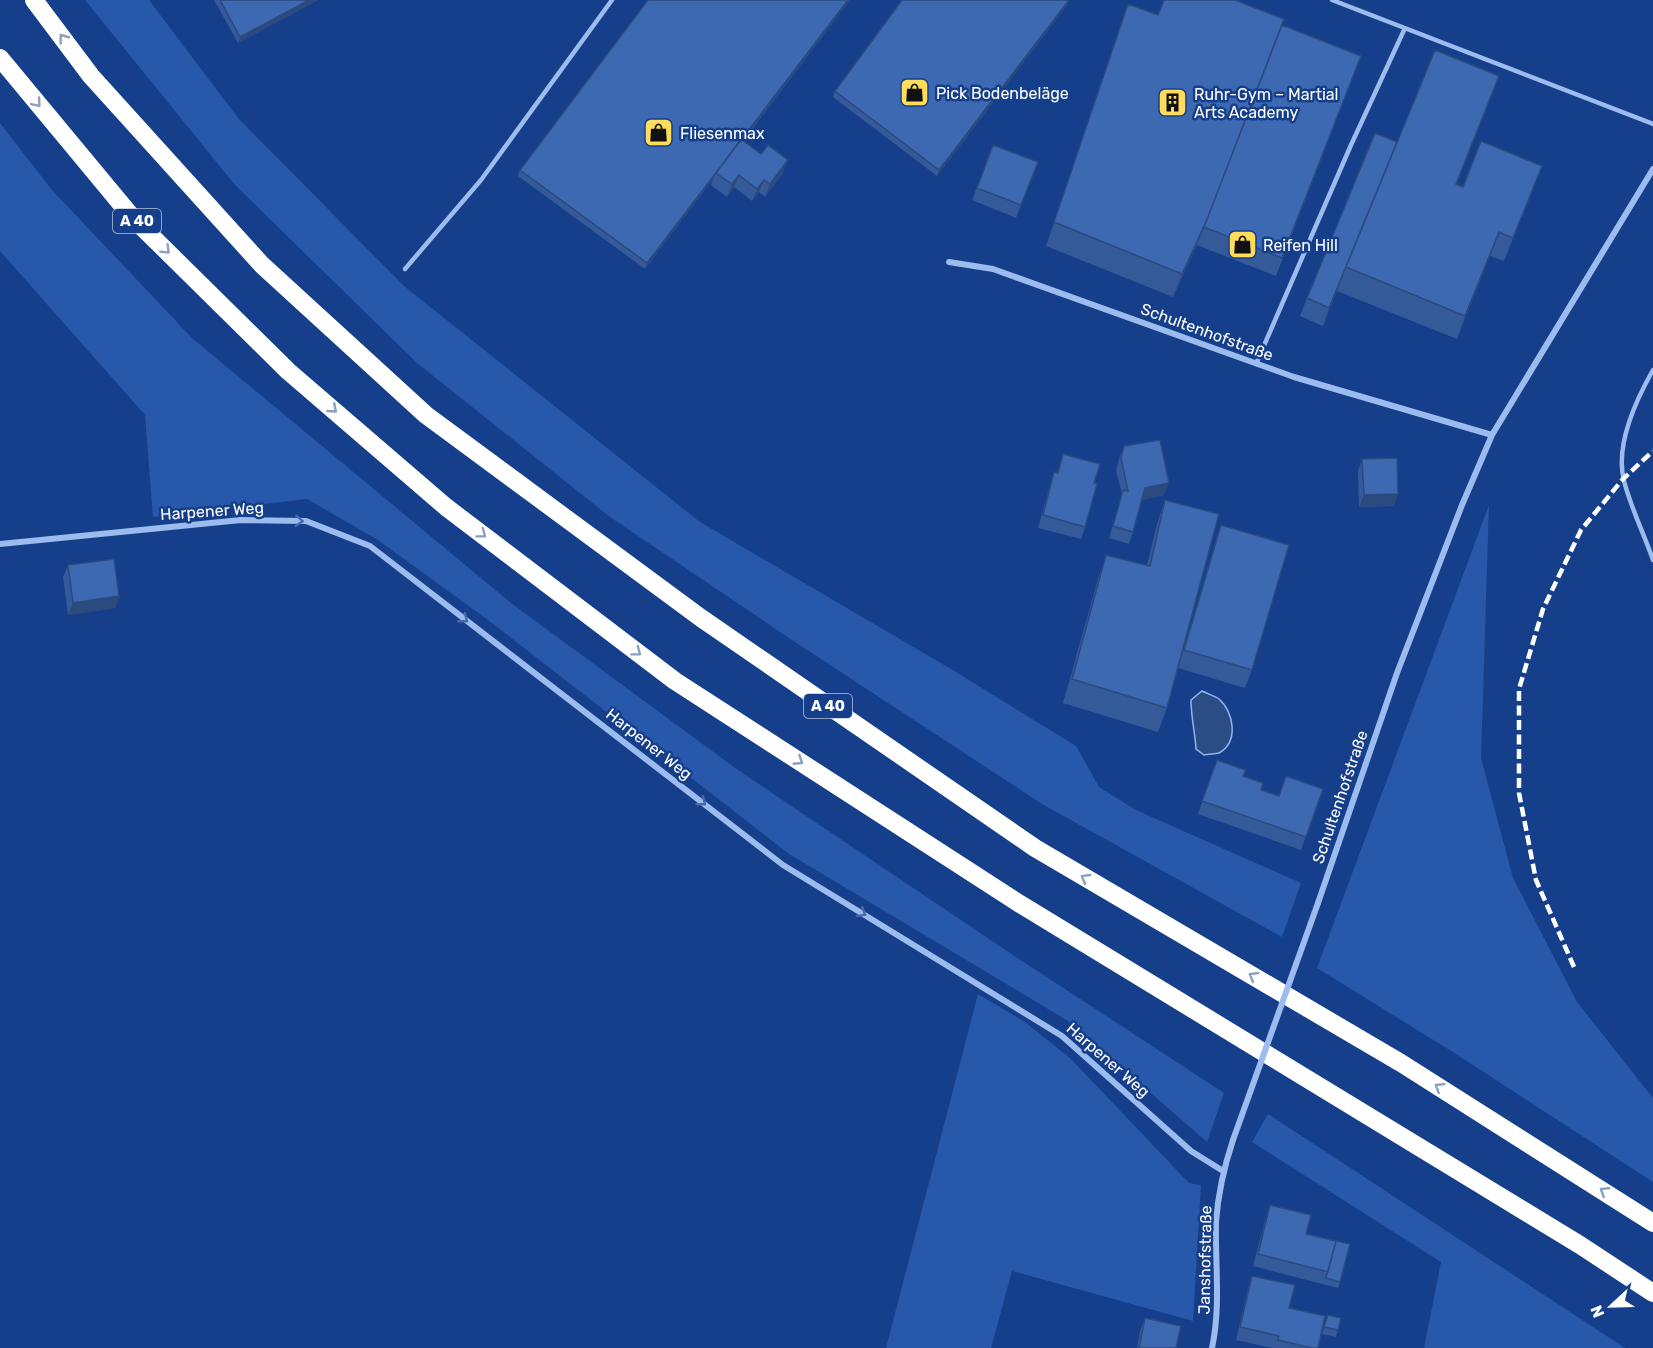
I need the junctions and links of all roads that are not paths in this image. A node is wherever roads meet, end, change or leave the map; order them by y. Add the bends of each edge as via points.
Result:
1 (34, 0) edge
2 (612, 0) edge
3 (1332, 0) edge
4 (1405, 28) junction
5 (0, 58) edge
6 (1653, 124) edge
7 (1653, 169) edge
8 (949, 262) dead end
9 (405, 269) dead end
10 (1256, 364) junction
11 (1653, 370) edge
12 (1492, 435) junction
13 (0, 544) edge
14 (1653, 560) edge
15 (1223, 1172) junction
16 (1653, 1223) edge
17 (1653, 1293) edge
18 (1212, 1348) edge

16 -> 1 highway, A 40 via 1401,1063 1035,848 701,618 426,415 262,265 91,76
2 - 9 lane via 481,180
3 - 4 lane
4 - 6 lane
4 - 10 lane
5 -> 17 highway, A 40 via 132,217 288,371 446,507 675,681 1030,911
7 - 12 street, Schultenhofstraße
8 - 10 street, Schultenhofstraße via 993,269
10 - 12 street, Schultenhofstraße
11 - 14 lane via 1640,392 1623,444 1623,479
12 - 15 street, Schultenhofstraße, bridge via 1397,672
13 -> 15 street, Harpener Weg via 240,520 306,521 370,546 783,865 1062,1036 1191,1151
15 - 18 street, Janshofstraße via 1216,1221 1217,1324

